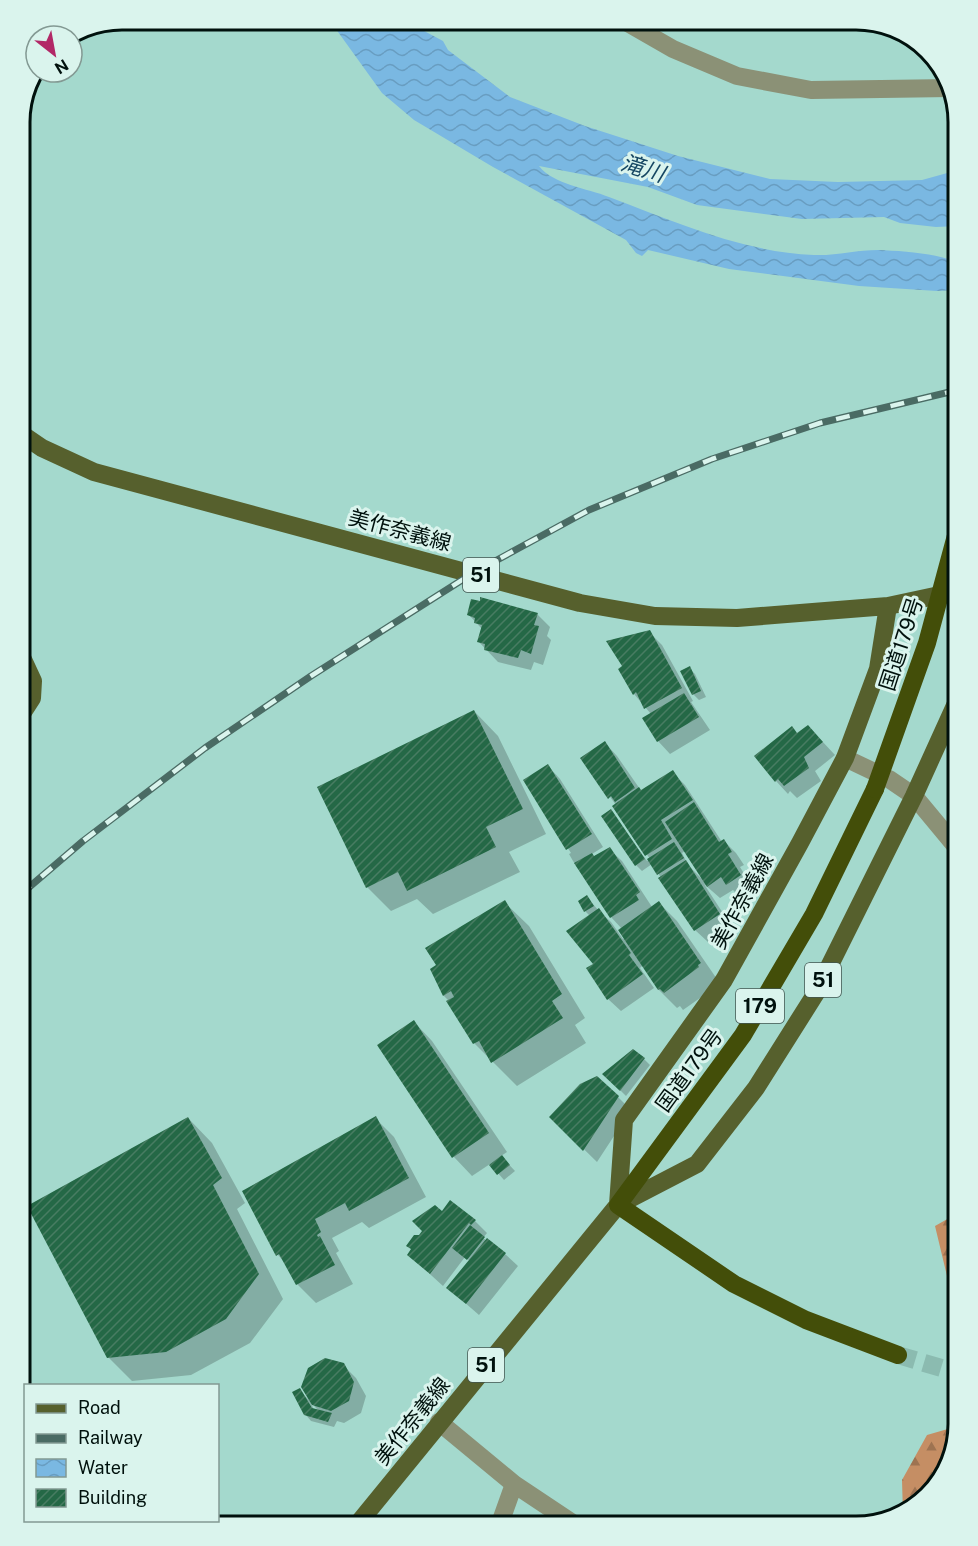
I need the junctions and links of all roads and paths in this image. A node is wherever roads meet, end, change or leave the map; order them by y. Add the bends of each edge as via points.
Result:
1 (640, 30) edge
2 (942, 88) edge
3 (30, 440) edge
4 (948, 565) edge
5 (948, 593) edge
6 (888, 606) junction
7 (30, 675) edge
8 (30, 701) edge
9 (948, 721) edge
10 (844, 758) junction
11 (914, 796) junction
12 (948, 837) edge
13 (618, 1205) junction
14 (898, 1355) tunnel mouth
15 (439, 1422) junction
16 (514, 1484) junction
17 (364, 1516) edge
18 (503, 1516) edge
19 (562, 1516) edge

1 - 2 street via 673,49 737,76 811,90
3 - 6 main road, 美作奈義線 / 51 via 94,472 580,603 655,615 737,618
4 - 13 highway, 国道179号 / 179, bridge via 927,643 875,789 814,914 743,1035
5 - 6 main road, 美作奈義線 / 51
6 - 10 main road, 美作奈義線 via 878,669
7 - 8 main road
9 - 11 main road, 美作奈義線 / 51
10 - 11 street via 889,779
10 - 13 main road, 美作奈義線 via 724,980 624,1120
11 - 12 street
11 - 13 main road, 美作奈義線 / 51 via 816,993 756,1088 697,1164
13 - 14 highway via 734,1284 806,1320
13 - 15 main road, 美作奈義線 / 51
15 - 16 street
15 - 17 main road, 美作奈義線 / 51
16 - 18 street
16 - 19 street

